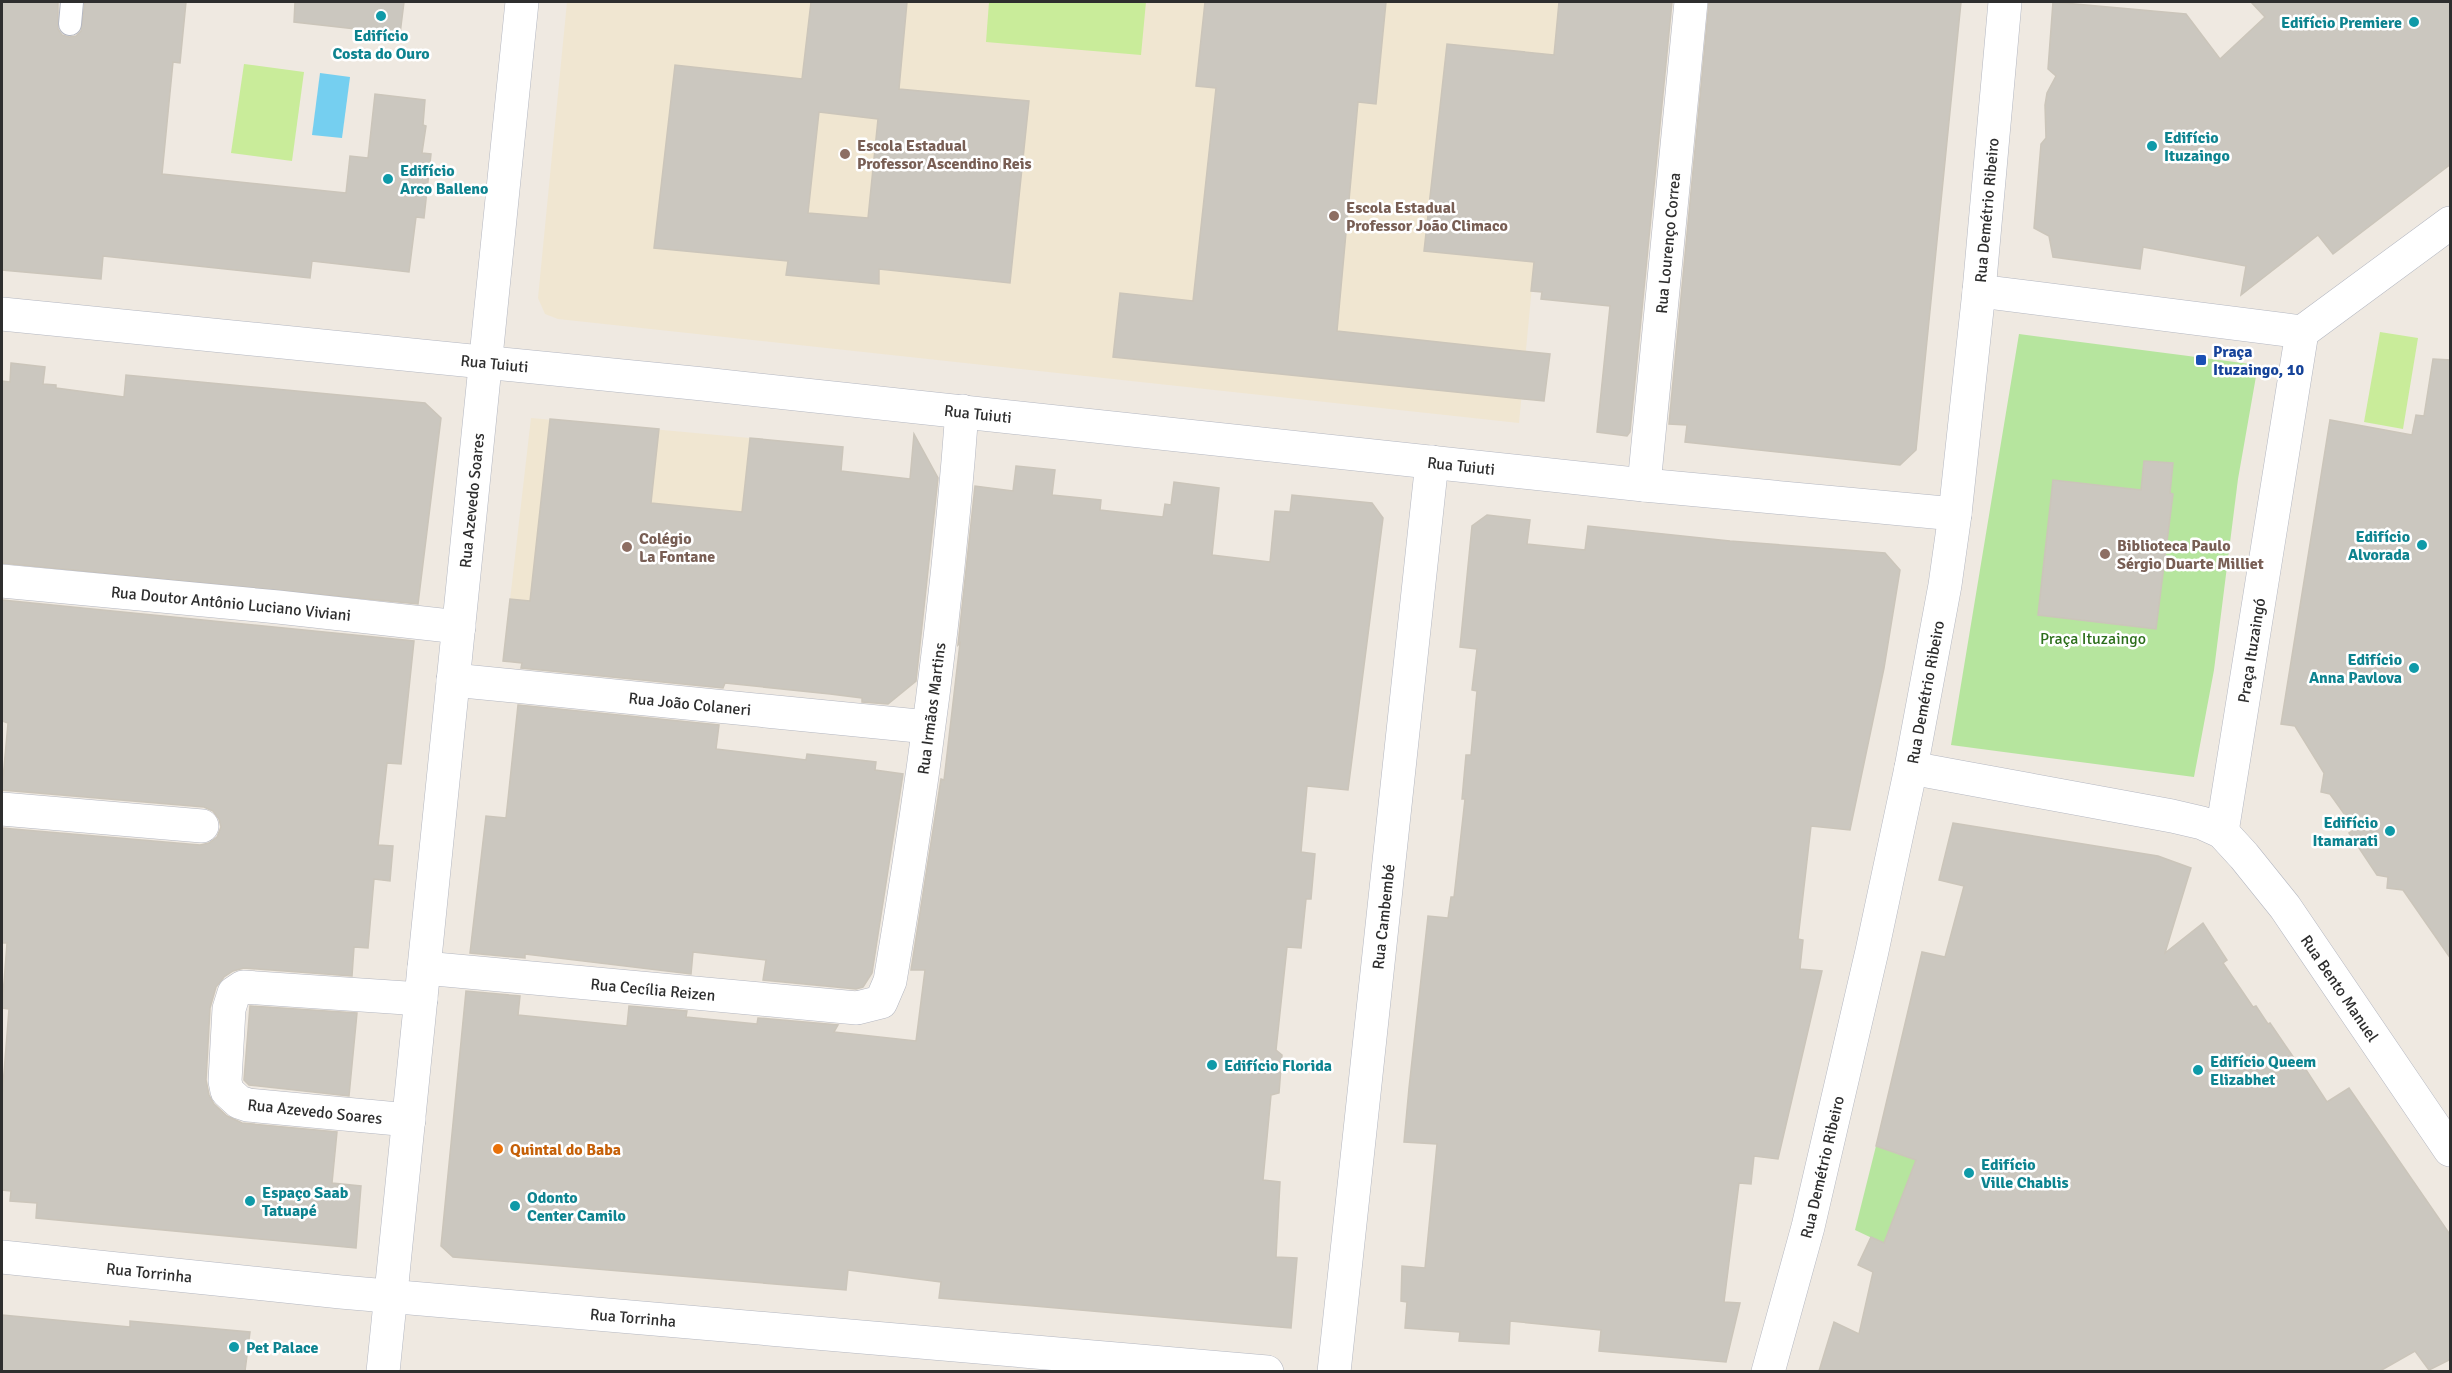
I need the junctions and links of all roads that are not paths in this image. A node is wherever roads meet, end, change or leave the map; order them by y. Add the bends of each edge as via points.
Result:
1 (72, 2) edge
2 (522, 2) edge
3 (1691, 2) edge
4 (2005, 2) edge
5 (70, 24) dead end
6 (2451, 223) edge
7 (1979, 291) junction
8 (2, 314) edge
9 (2302, 332) junction
10 (486, 363) junction
11 (962, 411) junction
12 (1432, 462) junction
13 (1644, 485) junction
14 (1955, 514) junction
15 (2, 581) edge
16 (459, 627) junction
17 (453, 680) junction
18 (928, 727) junction
19 (1911, 768) junction
20 (2, 809) edge
21 (202, 826) dead end
22 (2222, 832) junction
23 (422, 984) junction
24 (881, 1002) joint
25 (409, 1120) junction
26 (2451, 1150) edge
27 (2, 1257) edge
28 (391, 1296) junction
29 (383, 1371) edge
30 (1267, 1371) edge
31 (1334, 1371) edge
32 (1768, 1371) edge

1 - 5 lane
2 - 10 street, Rua Azevedo Soares
3 - 13 street, Rua Lourenço Correa
4 - 7 street, Rua Demétrio Ribeiro
6 - 9 street
7 - 9 street
7 - 14 street, Rua Demétrio Ribeiro
8 - 10 street, Rua Tuiuti
9 - 22 street, Praça Ituzaingó
10 - 11 street, Rua Tuiuti
10 - 16 street, Rua Azevedo Soares
11 - 12 street, Rua Tuiuti
11 - 18 street, Rua Irmãos Martins
12 - 13 street, Rua Tuiuti
12 - 31 street, Rua Cambembé
13 - 14 street, Rua Tuiuti
14 - 19 street, Rua Demétrio Ribeiro
15 - 16 street, Rua Doutor Antônio Luciano Viviani
16 - 17 street, Rua Azevedo Soares
17 - 18 street, Rua João Colaneri
17 - 23 street, Rua Azevedo Soares
18 - 24 street, Rua Irmãos Martins via 892,970
19 - 22 street via 2172,816
19 - 32 street, Rua Demétrio Ribeiro via 1808,1227
20 - 21 street
22 - 26 street, Rua Bento Manuel via 2285,907
23 - 24 street, Rua Cecília Reizen via 857,1008
23 - 25 street, Rua Azevedo Soares
23 - 25 street, Rua Azevedo Soares via 243,987 234,993 229,1008 225,1081 227,1091 239,1102 265,1108
25 - 28 street, Rua Azevedo Soares
27 - 28 street, Rua Torrinha
28 - 29 street, Rua Azevedo Soares
28 - 30 street, Rua Torrinha

